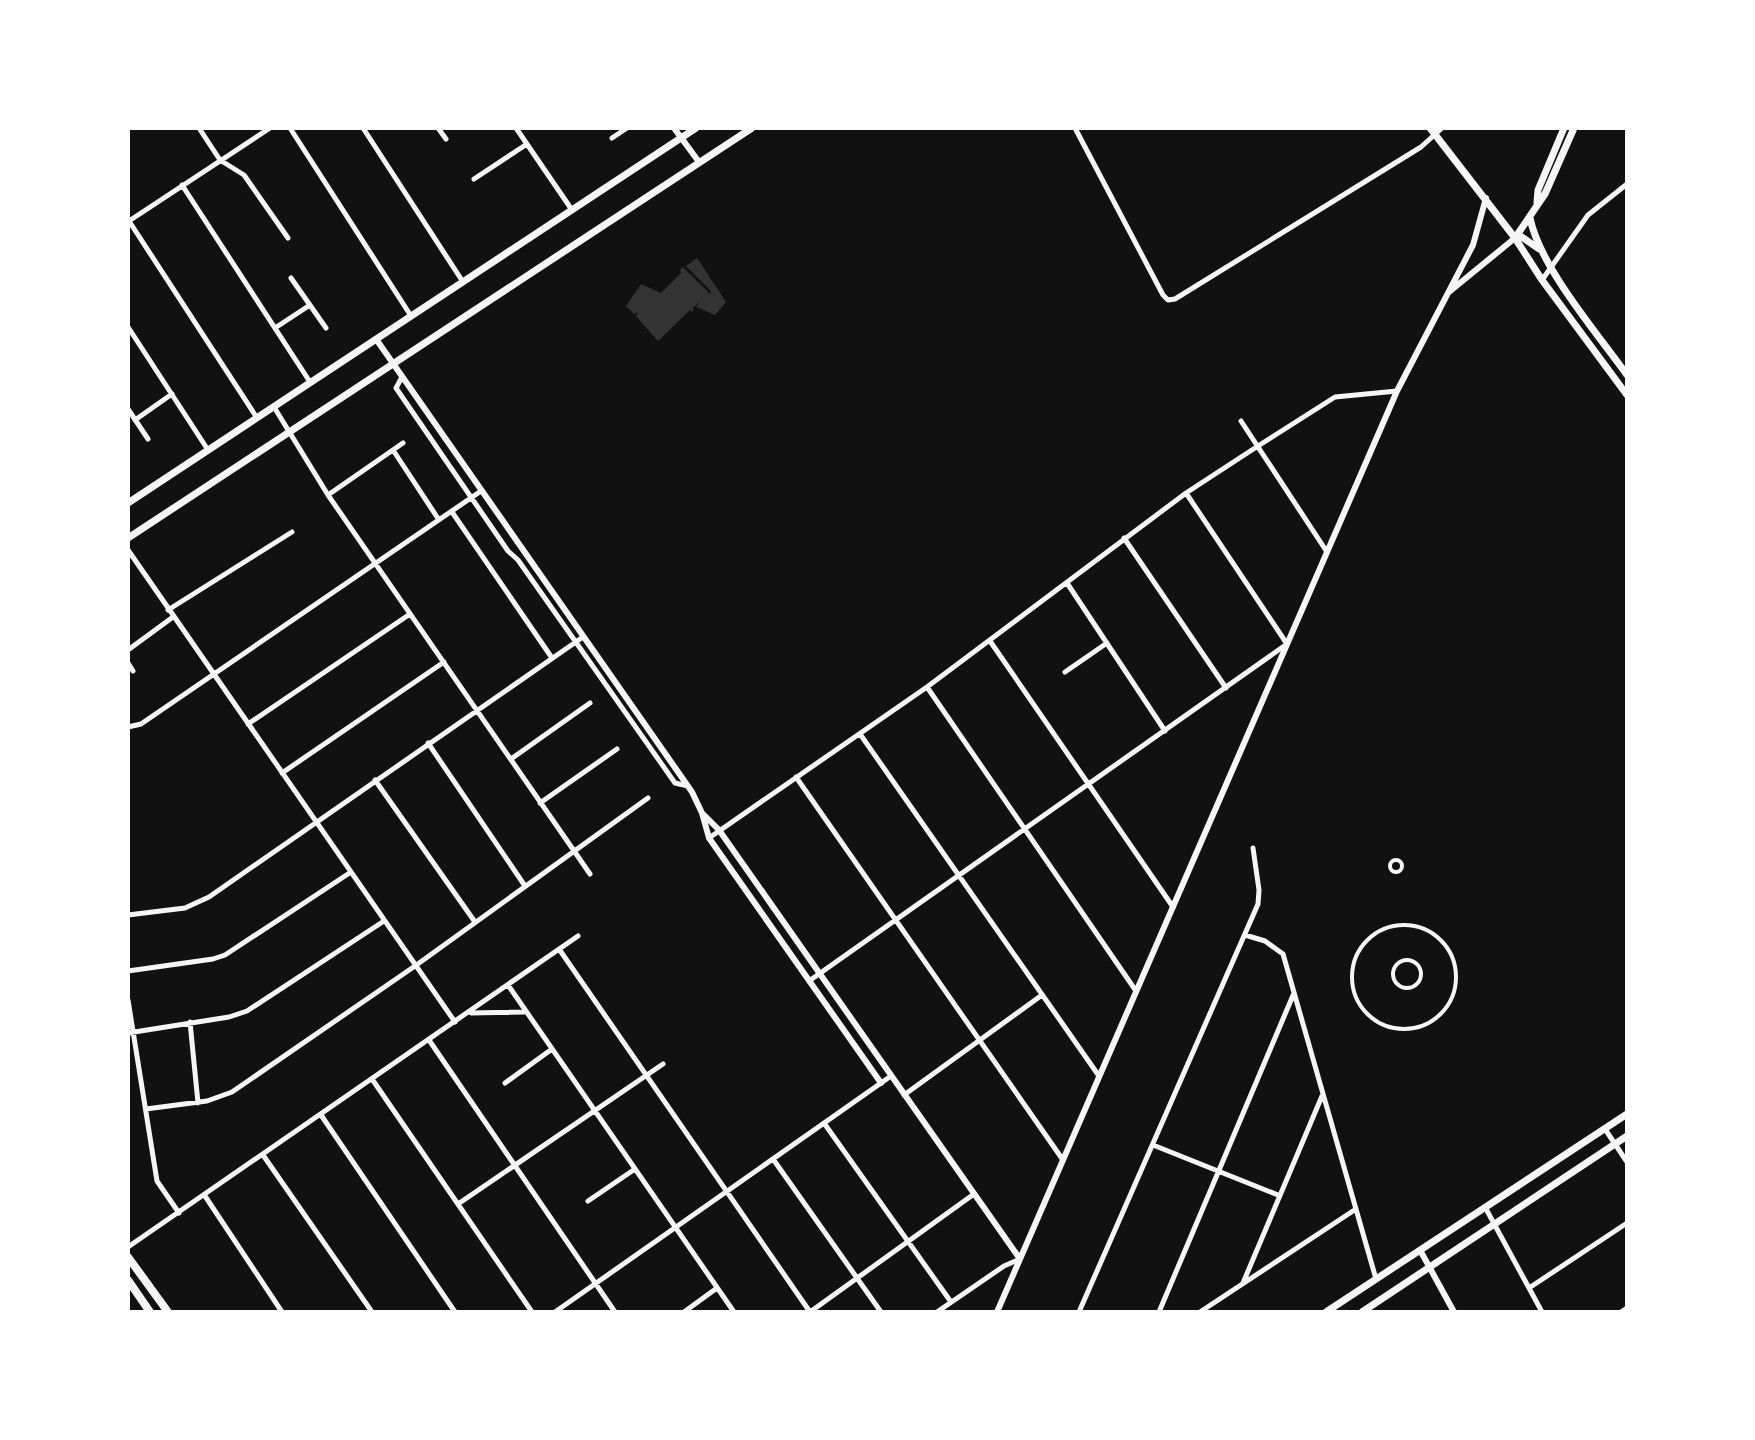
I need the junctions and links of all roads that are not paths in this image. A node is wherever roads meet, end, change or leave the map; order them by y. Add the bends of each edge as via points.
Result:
1 (199, 128) edge
2 (270, 128) edge
3 (290, 128) edge
4 (363, 128) edge
5 (438, 128) edge
6 (516, 128) edge
7 (627, 128) edge
8 (674, 128) edge
9 (696, 128) edge
10 (752, 128) edge
11 (1075, 128) edge
12 (1442, 128) edge
13 (1564, 128) edge
14 (1574, 128) edge
15 (1432, 131) edge
16 (612, 138) dead end
17 (681, 138) junction
18 (446, 139) dead end
19 (527, 144) junction
20 (220, 160) junction
21 (699, 162) junction
22 (474, 179) dead end
23 (1627, 184) edge
24 (182, 185) junction
25 (1486, 198) junction
26 (1537, 203) junction
27 (572, 210) junction
28 (1530, 218) junction
29 (128, 221) edge
30 (1517, 237) junction
31 (288, 238) dead end
32 (1543, 253) junction
33 (1550, 267) junction
34 (291, 278) dead end
35 (1542, 280) junction
36 (463, 282) junction
37 (1446, 294) junction
38 (310, 305) junction
39 (411, 316) junction
40 (128, 327) edge
41 (275, 328) junction
42 (326, 328) dead end
43 (376, 339) junction
44 (392, 364) junction
45 (1627, 375) edge
46 (402, 377) junction
47 (310, 383) junction
48 (1397, 391) junction
49 (172, 394) junction
50 (1627, 395) edge
51 (274, 407) junction
52 (128, 409) edge
53 (257, 418) junction
54 (135, 420) junction
55 (1241, 421) dead end
56 (289, 433) junction
57 (148, 439) dead end
58 (403, 443) dead end
59 (1258, 446) junction
60 (208, 450) junction
61 (393, 450) junction
62 (481, 491) junction
63 (1186, 493) junction
64 (328, 495) junction
65 (472, 498) junction
66 (128, 503) edge
67 (452, 512) junction
68 (439, 520) junction
69 (292, 532) dead end
70 (128, 538) edge
71 (1124, 538) junction
72 (128, 550) edge
73 (1327, 552) junction
74 (375, 564) junction
75 (1067, 583) junction
76 (168, 610) junction
77 (410, 614) junction
78 (173, 617) junction
79 (583, 637) junction
80 (990, 641) junction
81 (575, 642) junction
82 (1107, 642) junction
83 (1287, 644) junction
84 (128, 650) edge
85 (552, 658) junction
86 (444, 662) junction
87 (128, 663) edge
88 (133, 671) dead end
89 (1065, 672) dead end
90 (213, 674) junction
91 (927, 687) junction
92 (1226, 688) junction
93 (590, 703) dead end
94 (477, 710) junction
95 (248, 724) junction
96 (128, 727) edge
97 (1165, 731) junction
98 (860, 734) junction
99 (428, 743) junction
100 (617, 749) dead end
101 (511, 759) junction
102 (282, 773) junction
103 (796, 777) junction
104 (375, 780) junction
105 (1090, 783) junction
106 (688, 786) junction
107 (648, 798) dead end
108 (540, 803) junction
109 (702, 813) junction
110 (316, 821) junction
111 (719, 830) junction
112 (1024, 830) junction
113 (709, 838) junction
114 (1253, 848) dead end
115 (574, 851) junction
116 (351, 872) junction
117 (590, 874) dead end
118 (959, 875) junction
119 (525, 886) junction
120 (1173, 907) junction
121 (128, 915) edge
122 (896, 919) junction
123 (384, 921) junction
124 (475, 922) junction
125 (1245, 935) junction
126 (578, 936) dead end
127 (559, 949) junction
128 (415, 966) junction
129 (128, 971) edge
130 (1422, 973) joint
131 (819, 974) junction
132 (809, 981) junction
133 (508, 985) junction
134 (1136, 991) junction
135 (1295, 992) junction
136 (1042, 995) junction
137 (128, 1000) edge
138 (526, 1012) junction
139 (468, 1013) junction
140 (190, 1022) junction
141 (455, 1022) junction
142 (1389, 1028) joint
143 (131, 1033) edge
144 (429, 1040) junction
145 (981, 1040) junction
146 (552, 1049) junction
147 (663, 1064) dead end
148 (646, 1075) junction
149 (891, 1076) junction
150 (1099, 1076) junction
151 (372, 1079) junction
152 (505, 1083) dead end
153 (881, 1083) junction
154 (1323, 1094) junction
155 (904, 1095) junction
156 (198, 1103) junction
157 (146, 1109) junction
158 (595, 1110) junction
159 (1627, 1114) edge
160 (321, 1115) junction
161 (824, 1123) junction
162 (1604, 1128) junction
163 (1627, 1136) edge
164 (1615, 1144) junction
165 (1153, 1145) junction
166 (263, 1155) junction
167 (773, 1159) junction
168 (1063, 1160) junction
169 (1627, 1162) edge
170 (515, 1165) junction
171 (635, 1169) junction
172 (1217, 1170) junction
173 (727, 1191) junction
174 (974, 1194) junction
175 (205, 1196) junction
176 (1278, 1196) junction
177 (588, 1201) dead end
178 (458, 1204) junction
179 (1485, 1207) junction
180 (1356, 1209) junction
181 (179, 1213) junction
182 (1627, 1223) edge
183 (1495, 1224) junction
184 (676, 1228) junction
185 (908, 1242) junction
186 (128, 1247) edge
187 (1420, 1250) junction
188 (128, 1257) edge
189 (1020, 1259) junction
190 (1430, 1267) junction
191 (856, 1279) junction
192 (1376, 1279) junction
193 (128, 1280) edge
194 (1243, 1283) junction
195 (595, 1284) junction
196 (717, 1288) junction
197 (1529, 1288) junction
198 (951, 1302) junction
199 (1627, 1308) edge
200 (150, 1312) edge
201 (168, 1312) edge
202 (282, 1312) edge
203 (372, 1312) edge
204 (455, 1312) edge
205 (532, 1312) edge
206 (555, 1312) edge
207 (615, 1312) edge
208 (684, 1312) edge
209 (734, 1312) edge
210 (810, 1312) edge
211 (881, 1312) edge
212 (937, 1312) edge
213 (997, 1312) edge
214 (1079, 1312) edge
215 (1159, 1312) edge
216 (1200, 1312) edge
217 (1326, 1312) edge
218 (1362, 1312) edge
219 (1454, 1312) edge
220 (1542, 1312) edge
221 (1621, 1312) edge

1 - 20 street
2 - 20 street
3 - 39 street
4 - 36 street
5 - 18 street
6 - 19 street
7 - 16 street
8 - 17 street
9 - 17 main road
10 - 21 main road
11 - 15 street via 1168,300 1421,147
12 - 15 street
13 - 26 main road
14 - 26 main road
15 - 25 main road
17 - 21 street
17 - 27 main road
19 - 22 street
19 - 27 street
20 - 24 street
20 - 31 street via 244,175
21 - 44 main road
23 - 33 street via 1588,215
24 - 29 street
24 - 41 street
25 - 30 main road
25 - 37 street via 1473,245
26 - 28 main road
27 - 36 main road
28 - 30 main road
28 - 32 main road
29 - 53 street
30 - 32 main road
30 - 35 main road
30 - 37 street
32 - 33 main road
33 - 35 street
33 - 45 main road
34 - 38 street
35 - 50 main road
36 - 39 main road
37 - 48 street
38 - 41 street
38 - 42 street
39 - 43 main road
40 - 49 street
41 - 47 street
43 - 44 street
43 - 47 main road
44 - 46 street
44 - 56 main road
46 - 62 street
46 - 65 street via 396,388
47 - 51 main road
48 - 59 street via 1335,397
48 - 73 street
49 - 54 street
49 - 60 street
51 - 53 main road
51 - 56 street
52 - 54 street
53 - 60 main road
54 - 57 street
55 - 59 street
56 - 64 street
56 - 70 main road
58 - 61 street
59 - 63 street
59 - 73 street
60 - 66 main road
61 - 64 street
61 - 68 street
62 - 65 street
62 - 79 street
63 - 71 street
63 - 83 street
64 - 74 street
65 - 67 street
65 - 81 street
67 - 68 street
67 - 85 street
68 - 74 street
69 - 76 street
71 - 75 street
71 - 92 street
72 - 76 street
73 - 83 street
74 - 77 street
74 - 90 street
75 - 80 street
75 - 82 street
76 - 78 street
77 - 86 street
77 - 95 street
78 - 84 street
78 - 90 street
79 - 81 street
79 - 106 street
80 - 91 street
80 - 105 street
81 - 85 street
81 - 106 street via 675,783
82 - 89 street
82 - 97 street
83 - 92 street
83 - 120 street
85 - 94 street
86 - 94 street
86 - 102 street
87 - 88 street
90 - 95 street
90 - 96 street via 141,724
91 - 98 street
91 - 112 street
92 - 97 street
93 - 101 street
94 - 99 street
94 - 101 street
95 - 102 street
97 - 105 street
98 - 103 street
98 - 118 street
99 - 104 street
99 - 119 street
100 - 108 street
101 - 108 street
102 - 110 street
103 - 111 street
103 - 122 street
104 - 110 street
104 - 124 street
105 - 112 street
105 - 120 street
106 - 109 street
107 - 115 street
108 - 115 street
109 - 111 street
109 - 113 street
110 - 116 street
110 - 121 street via 200,902
111 - 113 street
111 - 131 street
112 - 118 street
112 - 134 street
113 - 132 street
114 - 125 street via 1258,904
115 - 117 street
115 - 119 street
116 - 123 street
116 - 129 street via 225,955
118 - 122 street
118 - 136 street
119 - 124 street
120 - 134 street
122 - 131 street
122 - 145 street
123 - 128 street
123 - 140 street via 254,1008
124 - 128 street
125 - 135 street via 1283,954
125 - 165 street
126 - 127 street
127 - 133 street
127 - 148 street
128 - 141 street
128 - 156 street via 232,1092
130 - 130 street via 1408,989 1399,986 1393,973 1407,959
131 - 132 street
131 - 149 street
132 - 153 street
133 - 138 street
133 - 139 street
134 - 150 street
135 - 154 street
135 - 172 street
136 - 145 street
136 - 150 street
137 - 143 street
138 - 139 street
138 - 146 street
139 - 141 street
140 - 143 street
140 - 156 street
141 - 144 street
142 - 142 street via 1429,1023 1449,1004 1455,986 1449,950 1419,926 1383,928 1367,939 1353,962 1352,985 1360,1006
143 - 157 street
144 - 151 street
144 - 170 street
145 - 155 street
145 - 168 street
146 - 152 street
146 - 158 street
147 - 148 street
148 - 158 street
148 - 173 street
149 - 153 street
149 - 155 street
150 - 168 street
151 - 160 street
151 - 178 street
153 - 161 street
154 - 176 street
154 - 180 street
155 - 174 street
156 - 157 street
157 - 181 street via 157,1181
158 - 170 street
158 - 171 street
159 - 162 main road
160 - 166 street
160 - 204 street
161 - 167 street
161 - 185 street
162 - 164 street
162 - 179 main road
163 - 164 main road
164 - 169 street
164 - 183 main road
165 - 172 street
165 - 214 street
166 - 175 street
166 - 203 street
167 - 173 street
167 - 191 street
168 - 189 street
170 - 178 street
170 - 195 street
171 - 177 street
171 - 184 street
172 - 176 street
172 - 215 street
173 - 184 street
173 - 210 street
174 - 185 street
174 - 189 street
175 - 181 street
175 - 202 street
176 - 194 street
178 - 205 street
179 - 183 street
179 - 187 main road
180 - 192 street
180 - 194 street
181 - 186 street
182 - 197 street
183 - 190 main road
183 - 197 street
184 - 195 street
184 - 196 street
185 - 191 street
185 - 198 street
187 - 190 street
187 - 192 main road
188 - 201 main road
189 - 198 street
189 - 213 street
190 - 218 main road
190 - 219 street
191 - 210 street
191 - 211 street
192 - 217 main road
193 - 200 main road
194 - 216 street
195 - 206 street
195 - 207 street
196 - 208 street
196 - 209 street
197 - 220 street
198 - 212 street
199 - 221 street

